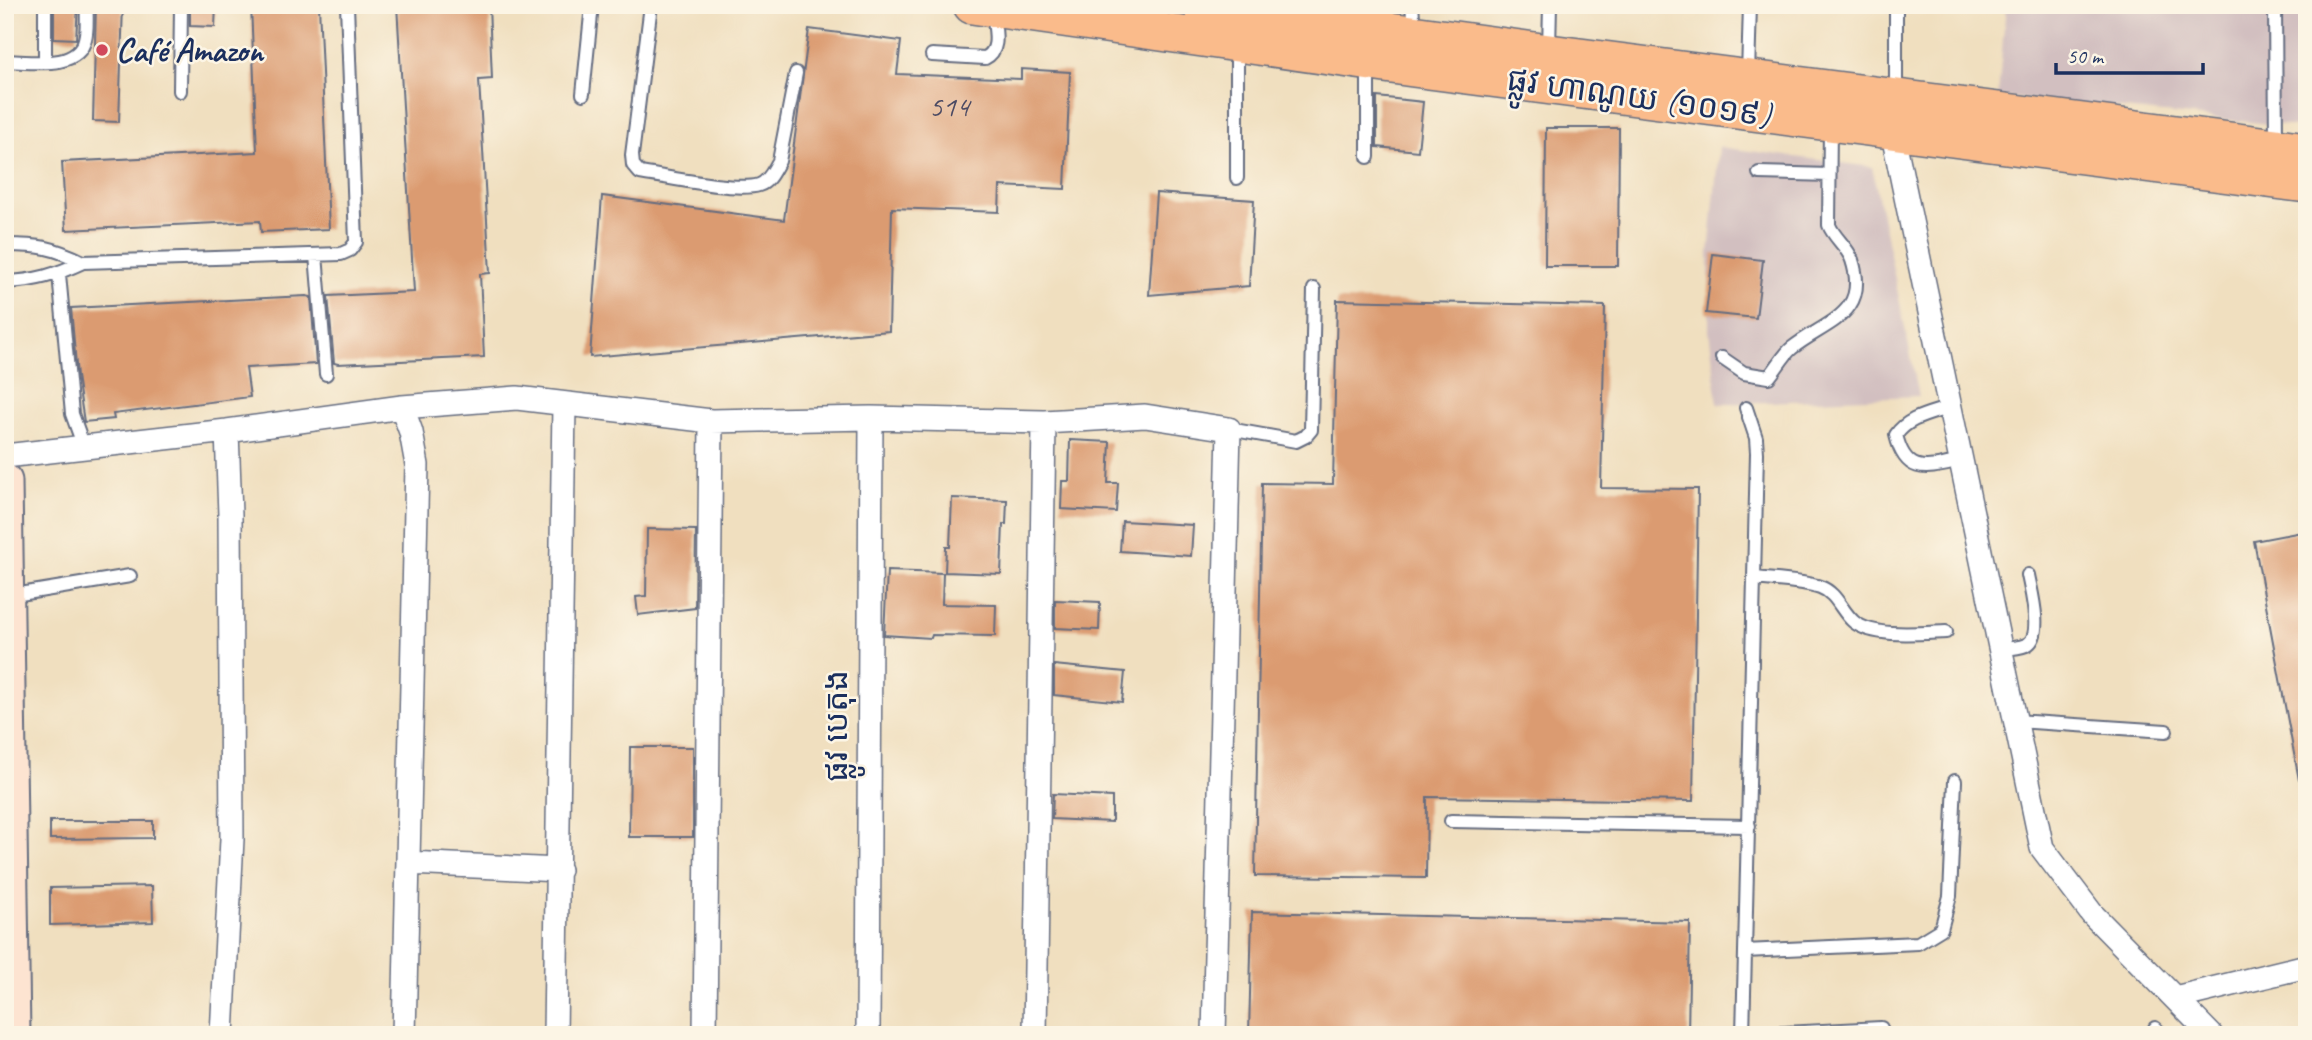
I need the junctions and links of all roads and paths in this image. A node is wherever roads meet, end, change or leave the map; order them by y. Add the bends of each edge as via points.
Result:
1 (45, 5) edge
2 (87, 5) edge
3 (181, 5) edge
4 (347, 5) edge
5 (592, 5) edge
6 (651, 5) edge
7 (1550, 5) edge
8 (1750, 5) edge
9 (1896, 5) edge
10 (2275, 5) edge
11 (982, 7) edge
12 (1226, 15) edge
13 (1413, 42) edge
14 (1549, 53) junction
15 (932, 55) dead end
16 (5, 61) edge
17 (1368, 61) junction
18 (45, 62) junction
19 (796, 73) dead end
20 (1747, 78) junction
21 (180, 90) dead end
22 (583, 94) dead end
23 (1894, 113) junction
24 (1830, 122) junction
25 (2292, 149) edge
26 (1368, 158) dead end
27 (1759, 173) dead end
28 (1829, 175) junction
29 (1237, 178) dead end
30 (2307, 184) edge
31 (5, 246) edge
32 (316, 255) junction
33 (83, 262) junction
34 (59, 274) junction
35 (5, 282) edge
36 (1314, 289) dead end
37 (1722, 358) dead end
38 (326, 374) dead end
39 (564, 404) junction
40 (402, 407) junction
41 (1950, 407) junction
42 (1746, 408) dead end
43 (871, 418) junction
44 (711, 421) junction
45 (1044, 422) junction
46 (1229, 429) junction
47 (227, 430) junction
48 (84, 447) junction
49 (5, 456) edge
50 (1961, 461) junction
51 (5, 481) edge
52 (6, 531) edge
53 (2028, 575) dead end
54 (130, 576) dead end
55 (1754, 578) junction
56 (8, 596) junction
57 (1946, 632) dead end
58 (2001, 650) junction
59 (2016, 721) junction
60 (2166, 731) dead end
61 (1955, 781) dead end
62 (1451, 821) dead end
63 (1749, 826) junction
64 (408, 863) junction
65 (559, 870) junction
66 (1745, 951) junction
67 (2307, 966) edge
68 (2175, 999) junction
69 (1881, 1028) dead end
70 (1797, 1033) edge
71 (13, 1035) edge
72 (222, 1035) edge
73 (404, 1035) edge
74 (555, 1035) edge
75 (705, 1035) edge
76 (868, 1035) edge
77 (1035, 1035) edge
78 (1214, 1035) edge
79 (1745, 1035) edge
80 (2211, 1035) edge

1 - 18 lane
2 - 18 lane via 80,50 67,59
3 - 21 lane
4 - 32 lane via 356,243 341,254
5 - 22 lane
6 - 19 lane via 632,155 640,173 743,187 762,185 779,160
7 - 14 lane
8 - 20 lane
9 - 23 lane
10 - 25 lane
11 - 12 main road, ផ្លូវ ហាណូយ (១០១៩)
11 - 15 lane via 996,42 990,56
12 - 13 main road, ផ្លូវ ហាណូយ (១០១៩) via 1333,18
12 - 17 main road, ផ្លូវ ហាណូយ (១០១៩)
12 - 29 lane
13 - 14 main road, ផ្លូវ ហាណូយ (១០១៩)
13 - 17 main road, ផ្លូវ ហាណូយ (១០១៩)
13 - 24 main road, ផ្លូវ ហាណូយ (១០១៩)
14 - 20 main road, ផ្លូវ ហាណូយ (១០១៩)
16 - 18 lane
17 - 26 lane
20 - 23 main road, ផ្លូវ ហាណូយ (១០១៩)
23 - 24 main road, ផ្លូវ ហាណូយ (១០១៩)
23 - 25 main road, ផ្លូវ ហាណូយ (១០១៩)
23 - 30 main road, ផ្លូវ ហាណូយ (១០១៩)
23 - 41 street
24 - 28 lane
27 - 28 lane
28 - 37 lane via 1829,225 1845,245 1856,276 1849,308 1788,350 1769,377 1744,373
31 - 33 lane via 55,248
32 - 33 lane
32 - 38 lane
33 - 34 lane
34 - 35 lane
34 - 48 lane via 72,414
36 - 46 lane via 1311,430 1296,441
39 - 40 street via 517,398
39 - 44 street
39 - 65 street
40 - 47 street
40 - 64 street via 417,465
41 - 50 street
41 - 50 lane via 1915,419 1896,435 1899,448 1917,467
42 - 55 lane via 1757,453
43 - 44 street
43 - 45 street
43 - 76 street, ផ្លូវ បេតុង
44 - 75 street
45 - 46 street via 1145,416
45 - 77 street
46 - 78 street
47 - 48 street
47 - 72 street via 232,839
48 - 49 street
50 - 58 street
51 - 52 main road
52 - 56 main road
53 - 58 lane via 2035,636 2027,645
54 - 56 lane
55 - 57 lane via 1818,586 1866,629 1905,634
55 - 63 lane
56 - 71 main road
58 - 59 street
59 - 60 lane
59 - 68 street via 2042,848 2092,914
61 - 66 lane via 1950,896 1941,929 1918,943
62 - 63 lane
63 - 66 lane
64 - 65 street
64 - 73 street
65 - 74 street
66 - 79 lane
67 - 68 street
68 - 80 street
69 - 70 lane
70 - 79 lane

